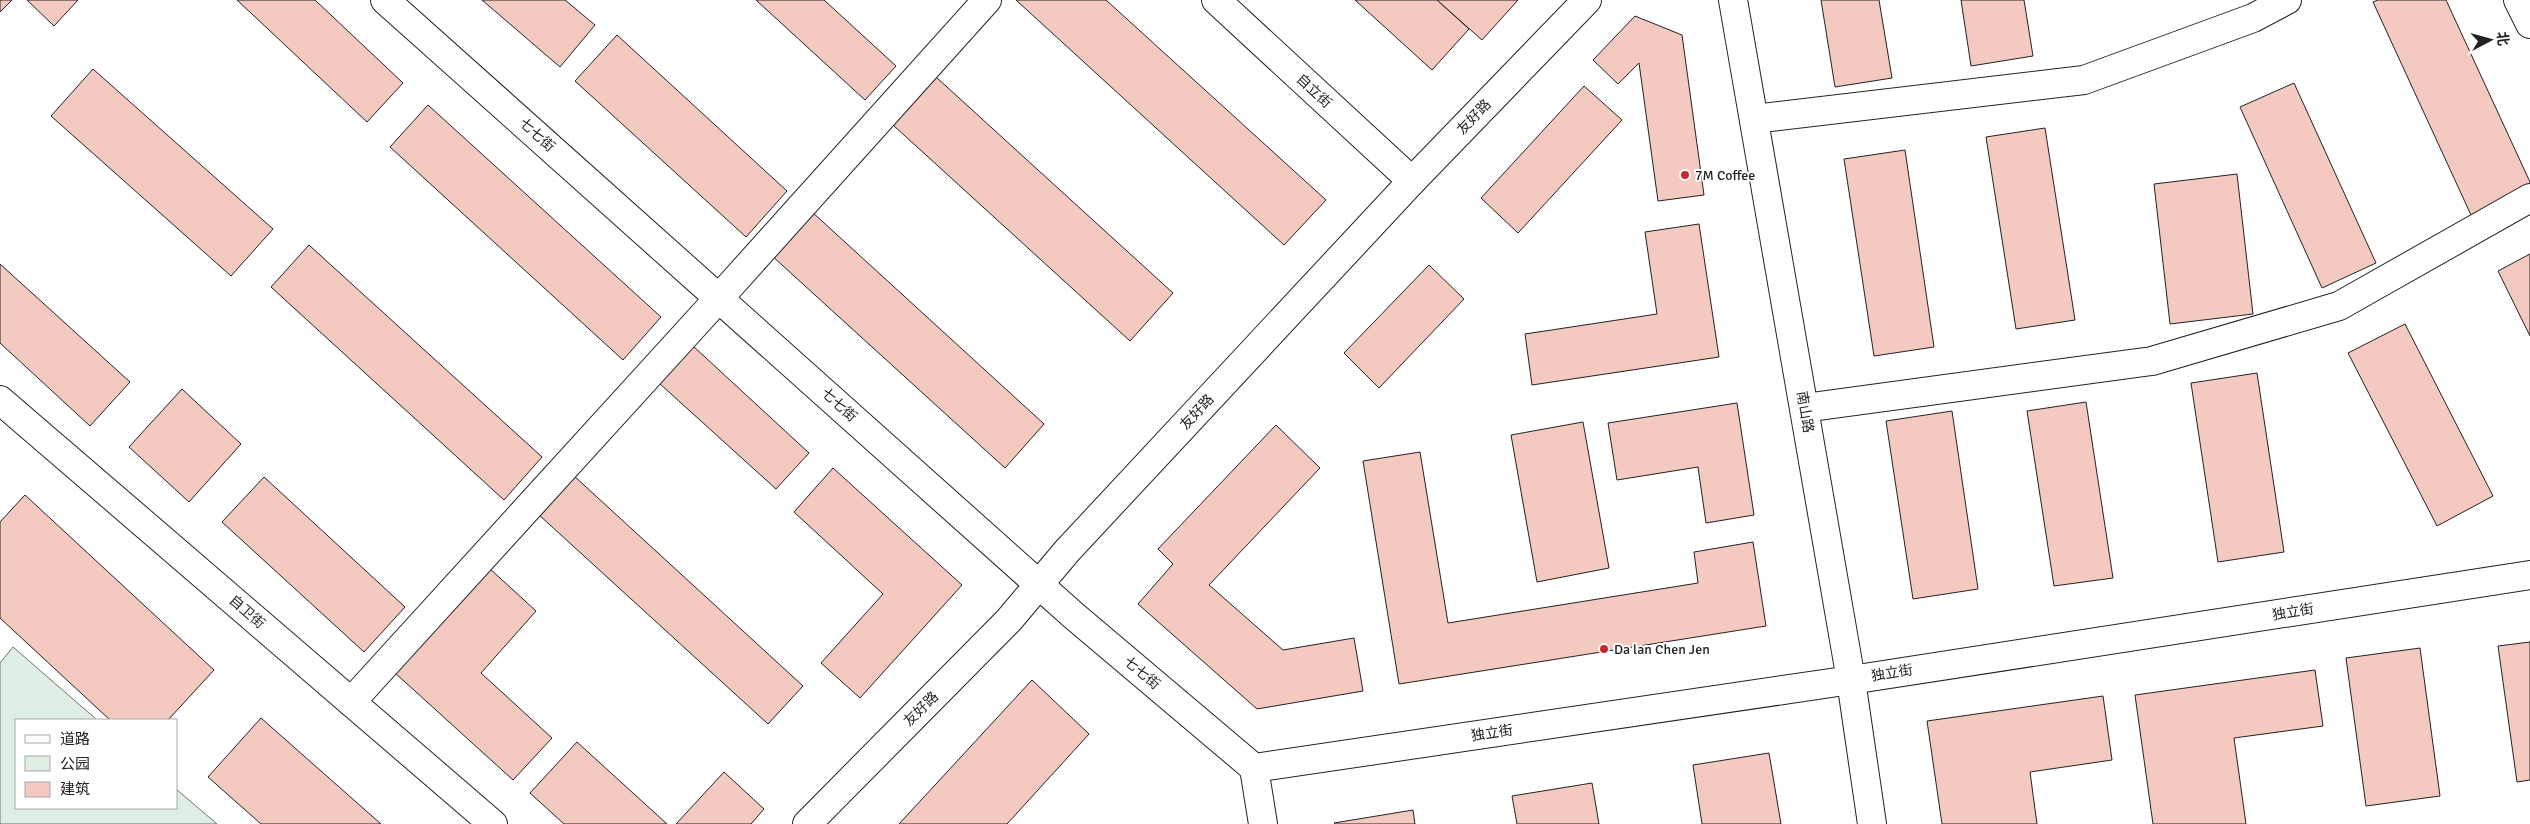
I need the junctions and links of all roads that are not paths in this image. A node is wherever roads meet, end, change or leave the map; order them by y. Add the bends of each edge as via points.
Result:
1 (385, 0) edge
2 (986, 0) edge
3 (1216, 0) edge
4 (1587, 0) edge
5 (1733, 0) edge
6 (2287, 0) edge
7 (2518, 0) edge
8 (2530, 24) edge
9 (1754, 119) junction
10 (1412, 181) junction
11 (2530, 198) edge
12 (719, 298) junction
13 (0, 400) edge
14 (1804, 408) junction
15 (2530, 575) edge
16 (1039, 584) junction
17 (1851, 680) junction
18 (350, 702) junction
19 (1254, 768) junction
20 (493, 824) edge
21 (807, 824) edge
22 (1263, 824) edge
23 (1872, 824) edge

1 - 12 street, 七七街
2 - 12 street
3 - 10 street, 自立街
4 - 10 street, 友好路
5 - 9 street, 南山路
6 - 9 street via 2253,18 2084,80
7 - 8 street
9 - 14 street, 南山路
10 - 16 street, 友好路
11 - 14 street via 2339,306 2152,361
12 - 16 street, 七七街
12 - 18 street
13 - 18 street, 自卫街
14 - 17 street, 南山路
15 - 17 street, 独立街
16 - 19 street, 七七街
16 - 21 street, 友好路 via 1002,628
17 - 19 street, 独立街
17 - 23 street, 南山路
18 - 20 street, 自卫街
19 - 22 street

